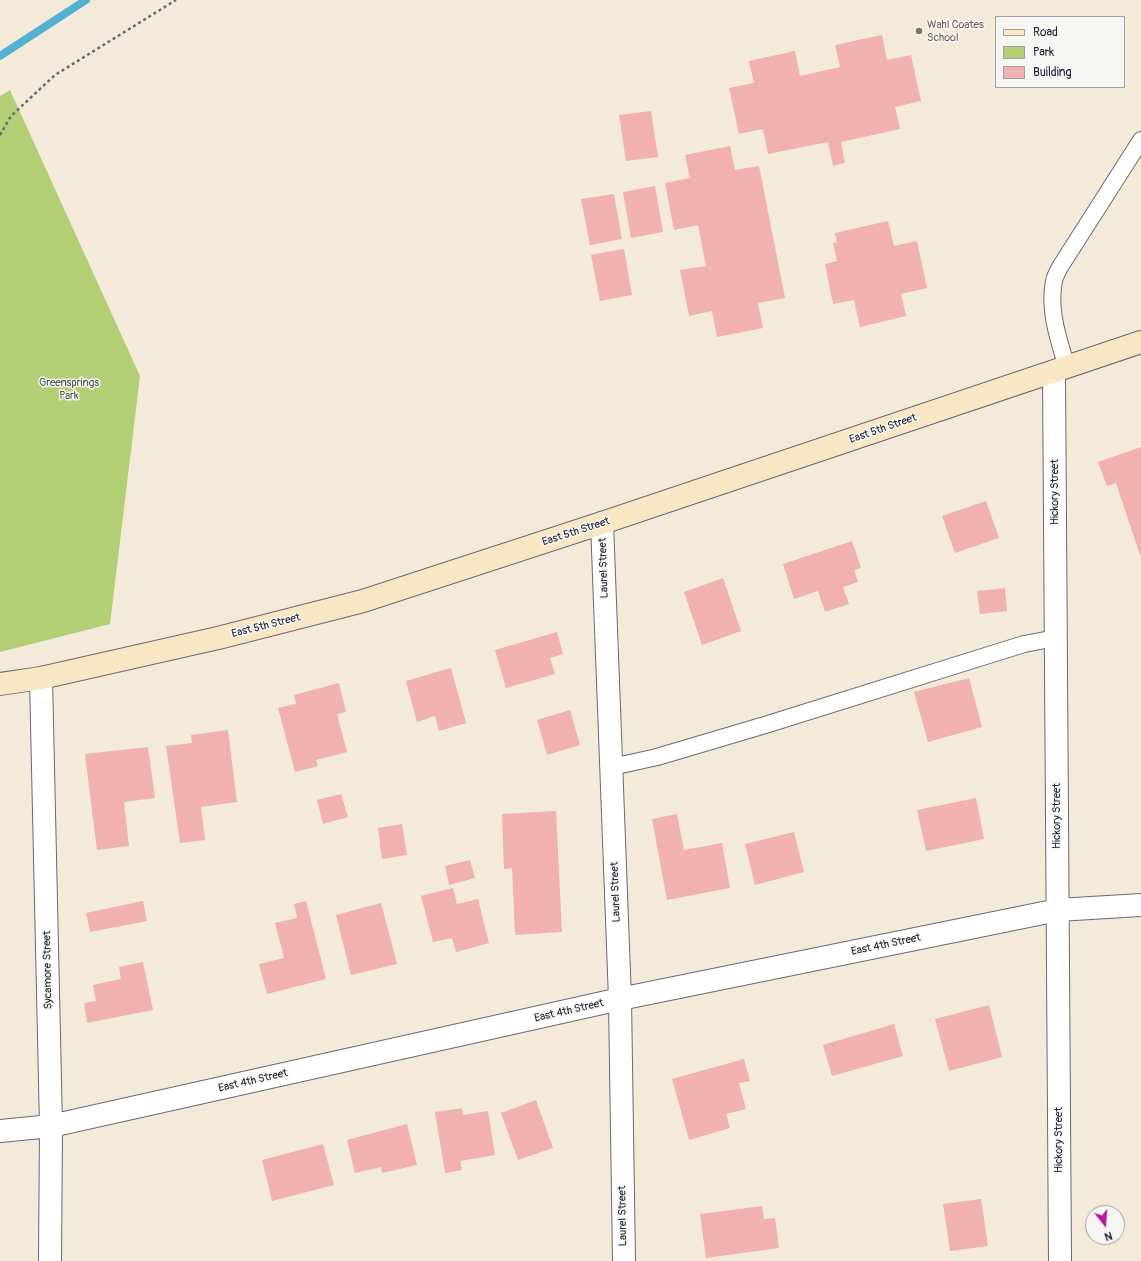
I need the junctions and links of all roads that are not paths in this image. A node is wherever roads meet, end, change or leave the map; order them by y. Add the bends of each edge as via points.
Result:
1 (1141, 140) edge
2 (1141, 342) edge
3 (1060, 370) junction
4 (602, 523) junction
5 (1056, 638) junction
6 (41, 678) junction
7 (0, 684) edge
8 (612, 767) junction
9 (1141, 905) edge
10 (1058, 910) junction
11 (620, 999) junction
12 (51, 1126) junction
13 (0, 1131) edge
14 (50, 1261) edge
15 (624, 1261) edge
16 (1060, 1261) edge

1 - 3 lane via 1054,280 1054,323
2 - 3 main road, East 5th Street
3 - 4 main road, East 5th Street
3 - 5 street, Hickory Street
4 - 6 main road, East 5th Street via 363,601 218,638
4 - 8 street, Laurel Street
5 - 8 lane via 1024,644 758,727
5 - 10 street, Hickory Street
6 - 7 main road, East 5th Street
6 - 12 street, Sycamore Street
8 - 11 street, Laurel Street
9 - 10 street, East 4th Street
10 - 11 street, East 4th Street
10 - 16 street, Hickory Street
11 - 12 street, East 4th Street
11 - 15 street, Laurel Street
12 - 13 street, East 4th Street
12 - 14 street, Sycamore Street

